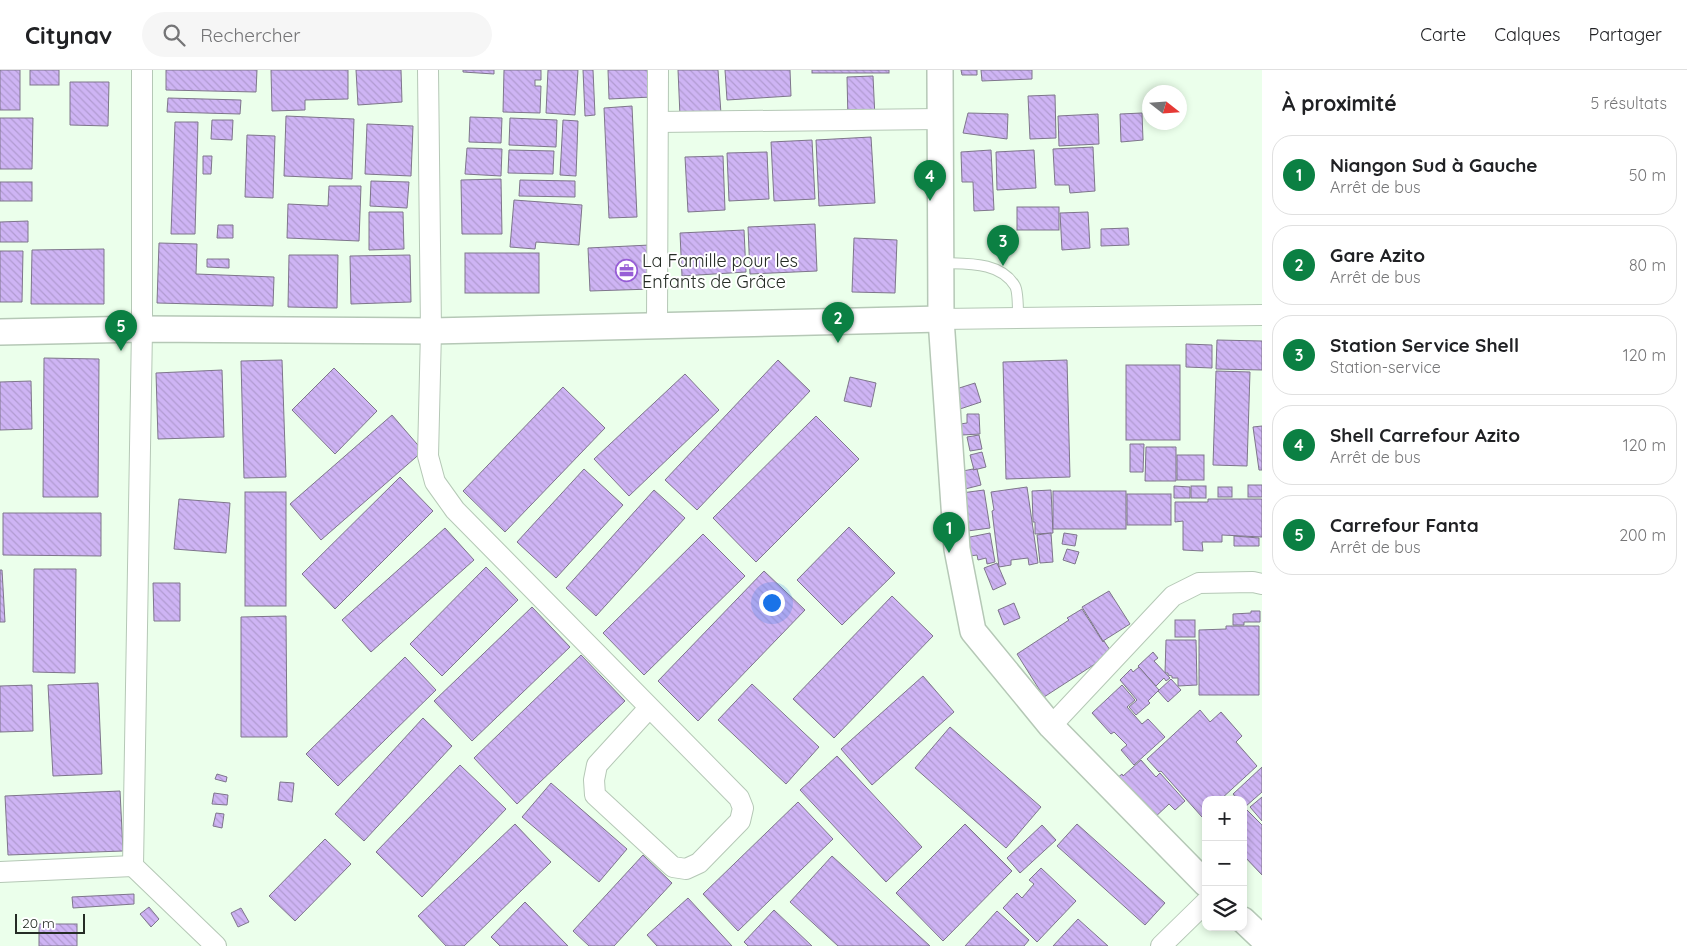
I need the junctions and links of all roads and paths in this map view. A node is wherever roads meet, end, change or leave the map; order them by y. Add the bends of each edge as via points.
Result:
1 (142, 70) edge
2 (428, 70) edge
3 (658, 70) edge
4 (940, 70) edge
5 (940, 119) junction
6 (658, 122) junction
7 (941, 263) junction
8 (1262, 314) edge
9 (1018, 318) junction
10 (941, 319) junction
11 (657, 326) junction
12 (142, 329) junction
13 (431, 331) junction
14 (0, 332) edge
15 (1262, 584) edge
16 (649, 708) junction
17 (1051, 726) junction
18 (133, 866) junction
19 (0, 872) edge
20 (1202, 880) edge
21 (1202, 906) edge
22 (1247, 924) edge
23 (1262, 938) edge
24 (216, 946) edge
25 (1161, 946) edge

1 - 12 street
2 - 13 street
3 - 6 street
4 - 5 street
5 - 6 street
5 - 7 street
6 - 11 street
7 - 9 lane via 979,264 1006,277 1016,287
7 - 10 street
8 - 9 street
9 - 10 street
10 - 11 street
10 - 17 street via 957,549 973,631
11 - 13 street
12 - 13 street
12 - 14 street
12 - 18 street
13 - 16 street via 428,456 435,482 456,510
15 - 17 street via 1199,583 1173,596
16 - 16 street via 738,798 743,808 740,821 698,863 686,869 673,867 595,795 597,765
17 - 20 street
18 - 19 street
18 - 24 street
21 - 25 street
22 - 23 street

